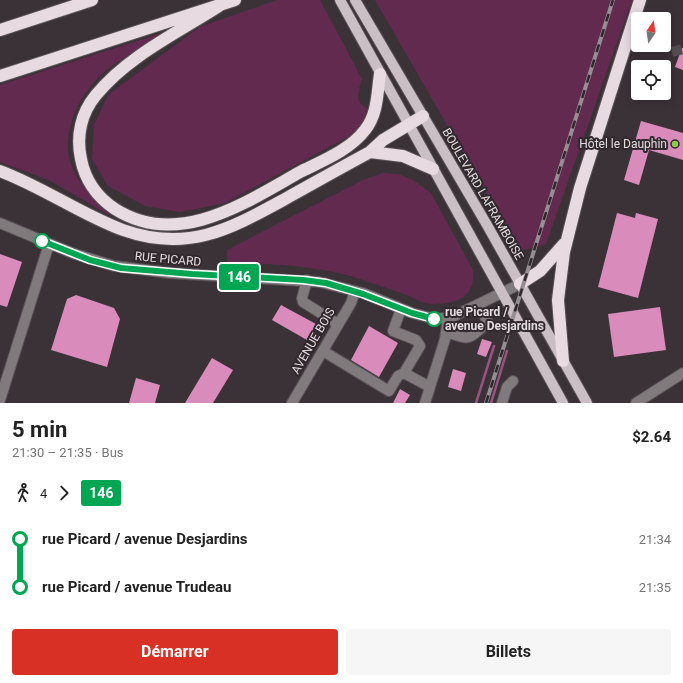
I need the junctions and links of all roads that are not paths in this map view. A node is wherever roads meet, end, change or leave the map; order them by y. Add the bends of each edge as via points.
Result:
1 (92, 0) edge
2 (235, 0) edge
3 (340, 0) edge
4 (355, 0) edge
5 (640, 0) edge
6 (219, 6) junction
7 (0, 30) edge
8 (380, 74) junction
9 (0, 76) edge
10 (423, 116) junction
11 (408, 125) junction
12 (370, 152) junction
13 (433, 169) junction
14 (0, 171) edge
15 (0, 223) edge
16 (566, 242) junction
17 (49, 244) junction
18 (307, 280) junction
19 (520, 284) junction
20 (355, 291) junction
21 (502, 292) junction
22 (479, 304) junction
23 (401, 309) junction
24 (448, 319) junction
25 (338, 324) junction
26 (447, 332) junction
27 (323, 351) junction
28 (563, 361) junction
29 (404, 374) junction
30 (683, 374) edge
31 (513, 381) dead end
32 (430, 387) junction
33 (0, 400) edge
34 (293, 403) edge
35 (425, 403) edge
36 (502, 403) edge
37 (563, 403) edge
38 (587, 403) edge
39 (636, 403) edge

1 - 7 highway
2 - 6 highway
3 - 8 main road
4 - 10 main road, BOULEVARD LAFRAMBOISE
5 - 16 highway via 580,188
6 - 8 highway via 123,69 95,96 84,114 79,139 84,172 102,198 124,214 159,223 195,222 226,212 270,189 344,148 363,133 374,112
6 - 9 highway
8 - 11 main road
10 - 11 highway
10 - 19 main road, BOULEVARD LAFRAMBOISE
11 - 12 highway via 383,140
11 - 13 main road
12 - 13 highway via 403,156
12 - 14 highway via 241,223 215,233 185,239 153,238 122,229
13 - 21 main road
15 - 17 street, RUE PICARD
16 - 19 highway via 540,272
16 - 28 highway via 559,294
17 - 18 street, RUE PICARD via 90,260 121,268
17 - 33 street
18 - 20 street, RUE PICARD
18 - 25 street via 303,302
19 - 21 street, RUE PICARD
19 - 28 main road, BOULEVARD LAFRAMBOISE
20 - 23 street, RUE PICARD
20 - 25 street, AVENUE BOIS
21 - 22 street, RUE PICARD
21 - 37 main road
22 - 24 street, RUE PICARD
22 - 26 street via 488,323 468,338 463,339
23 - 24 street, RUE PICARD via 427,318
23 - 29 street via 393,331 416,340 420,345
24 - 26 street
25 - 27 street, AVENUE BOIS
26 - 32 street
27 - 29 street via 389,391 398,376
27 - 34 street, AVENUE BOIS
28 - 38 main road, BOULEVARD LAFRAMBOISE
29 - 32 street
30 - 39 street
31 - 36 street via 507,387
32 - 35 street

